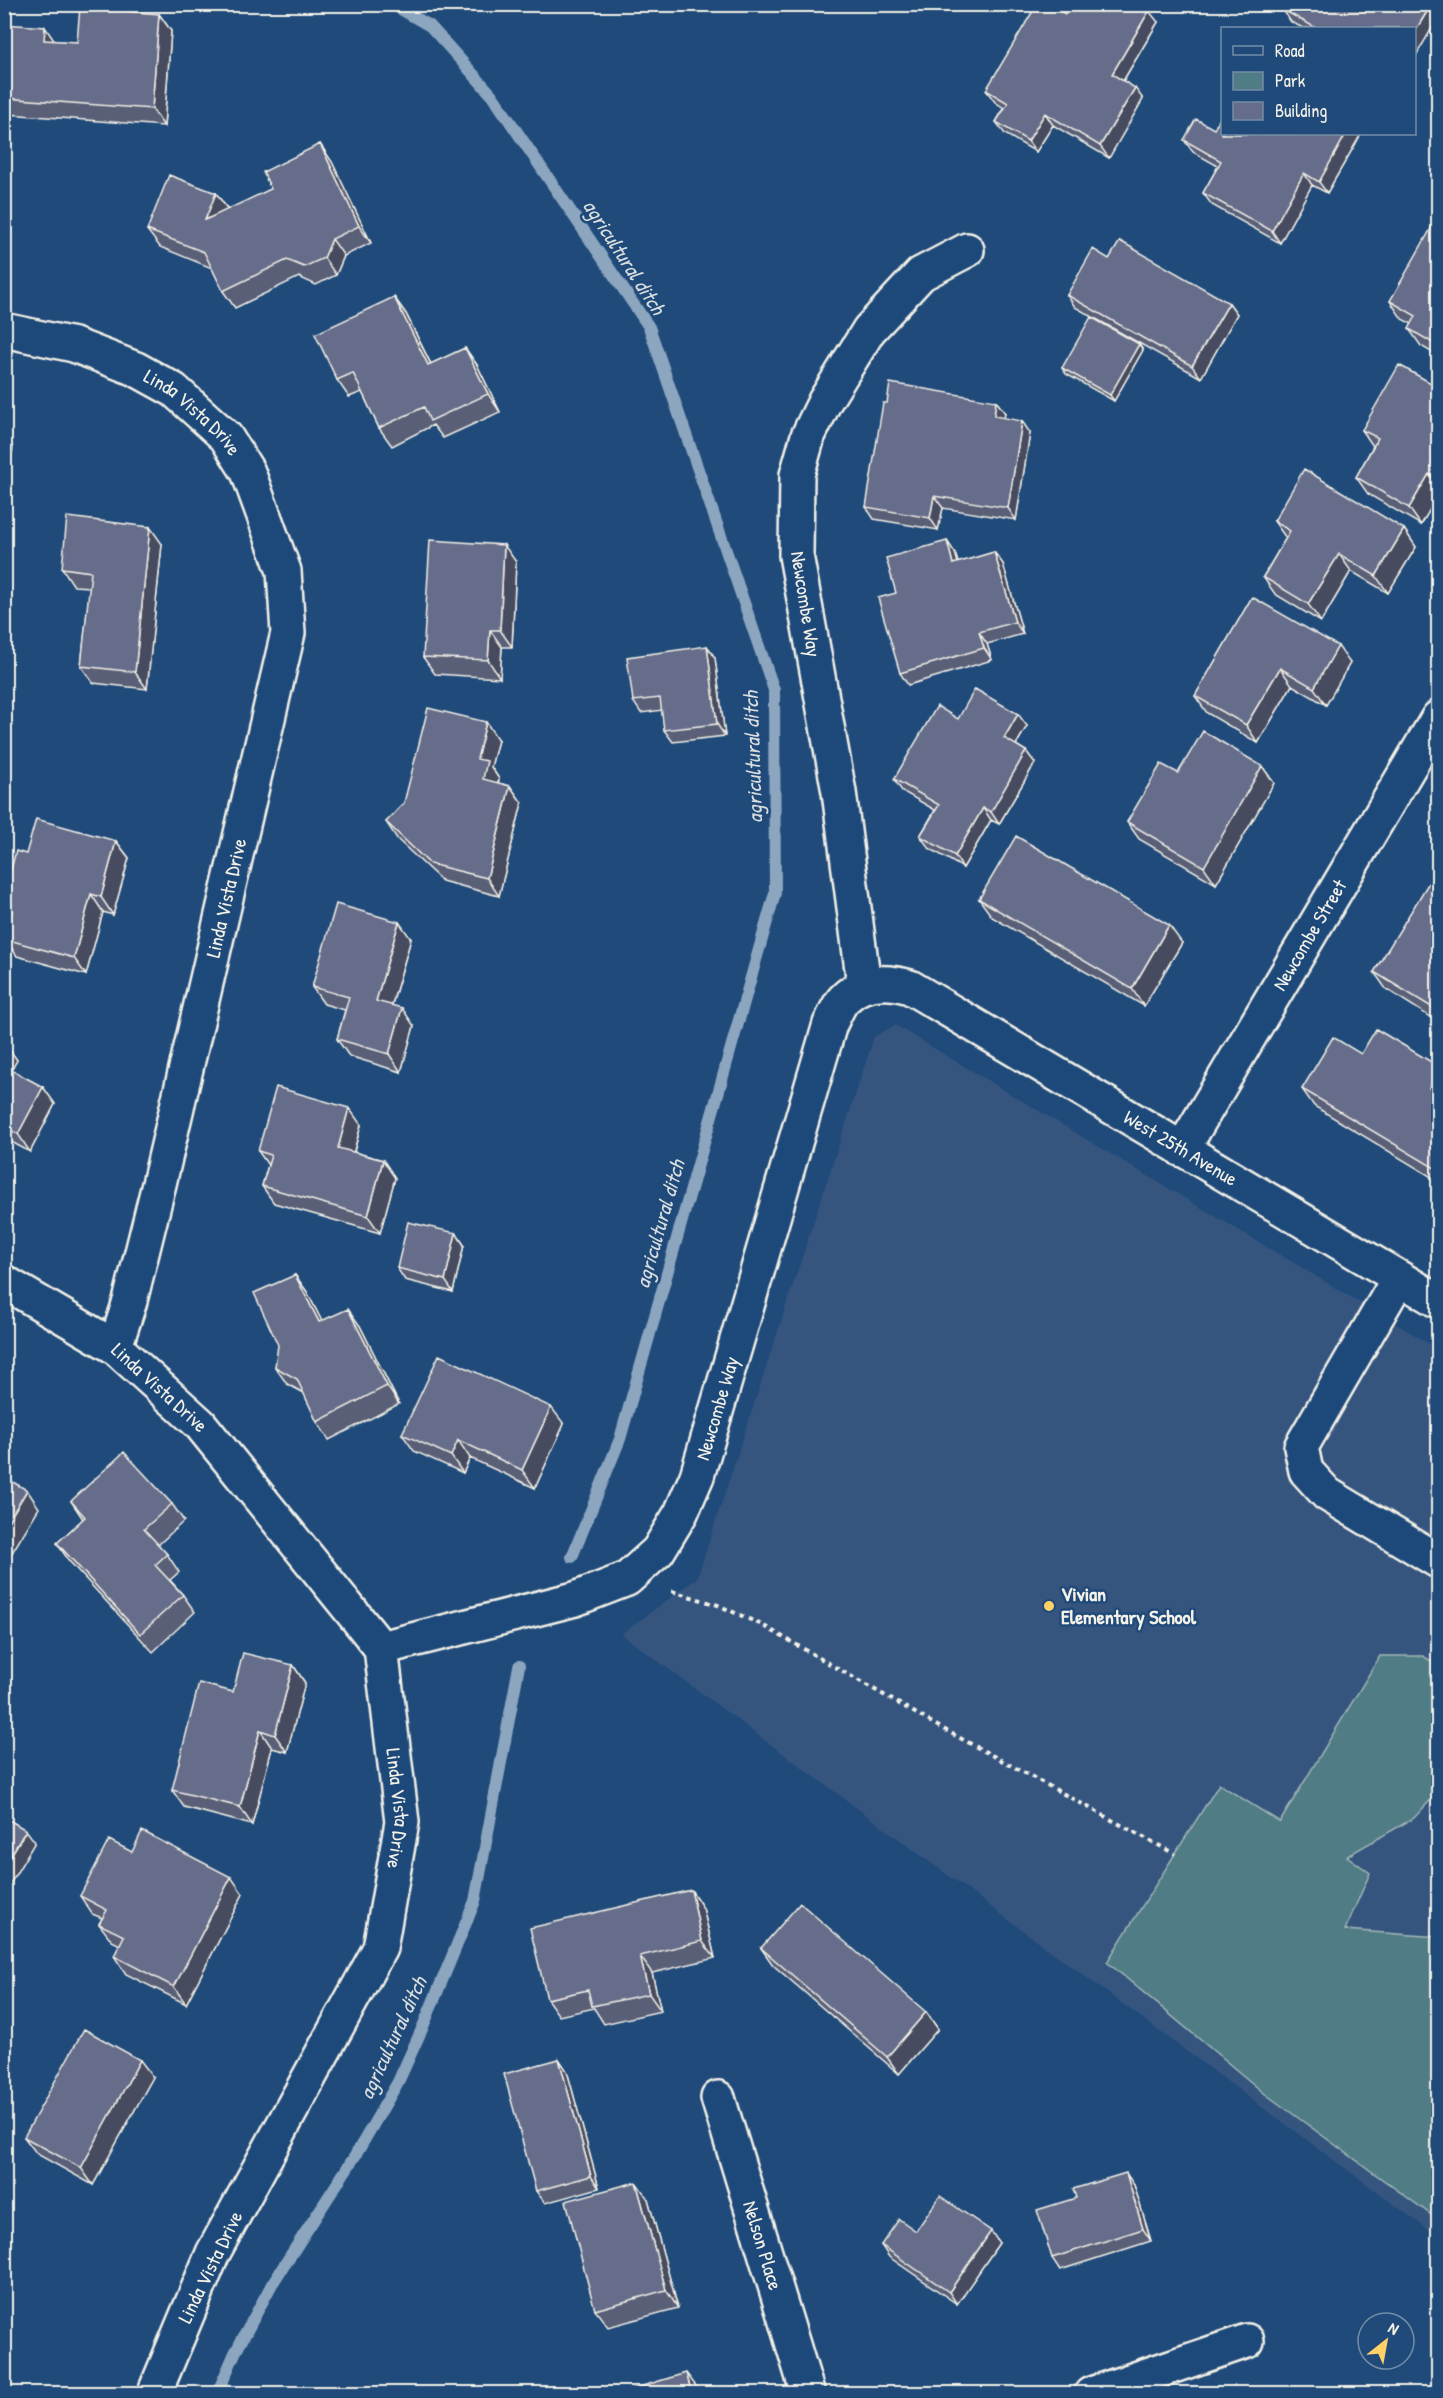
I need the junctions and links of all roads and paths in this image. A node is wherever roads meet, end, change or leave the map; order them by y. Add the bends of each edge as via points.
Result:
1 (967, 250) dead end
2 (4, 330) edge
3 (1438, 718) edge
4 (864, 985) junction
5 (1182, 1150) junction
6 (1399, 1278) junction
7 (4, 1281) edge
8 (1438, 1301) edge
9 (115, 1347) junction
10 (1438, 1561) edge
11 (667, 1590) dead end
12 (381, 1648) junction
13 (1175, 1854) dead end
14 (718, 2098) dead end
15 (1247, 2341) dead end
16 (154, 2394) edge
17 (808, 2394) edge
18 (1091, 2394) edge

1 - 4 street, Newcombe Way via 921,274 869,330 825,401 808,436 797,475 796,555 839,792
2 - 9 street, Linda Vista Drive via 74,345 136,369 174,390 226,437 248,472 284,571 288,633 159,1184
3 - 5 street, Newcombe Street
4 - 5 street, West 25th Avenue via 891,982 910,987
4 - 12 street, Newcombe Way via 843,999 830,1024 697,1476 658,1551 627,1579 575,1599
5 - 6 street, West 25th Avenue
6 - 8 street, West 25th Avenue
6 - 10 street via 1301,1448 1306,1471 1327,1494
7 - 9 street
9 - 12 street, Linda Vista Drive via 201,1424
11 - 13 path via 718,1605 764,1626 934,1724
12 - 16 street, Linda Vista Drive via 402,1822 380,1948 213,2253
14 - 17 street, Nelson Place
15 - 18 street

